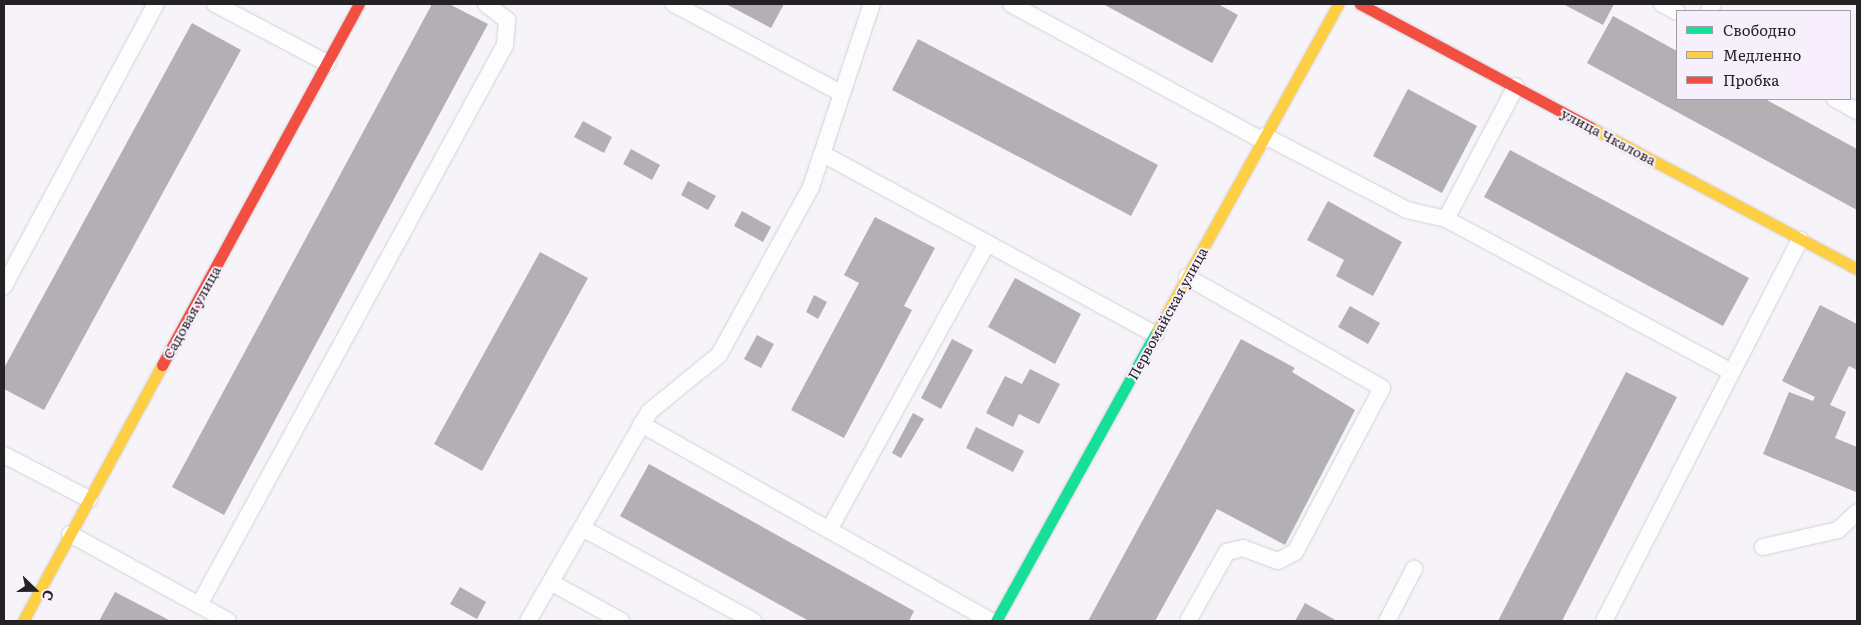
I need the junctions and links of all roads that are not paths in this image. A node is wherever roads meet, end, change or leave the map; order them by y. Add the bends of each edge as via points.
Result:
1 (156, 4) edge
2 (215, 4) edge
3 (359, 4) edge
4 (486, 4) edge
5 (674, 4) edge
6 (872, 4) edge
7 (1011, 4) edge
8 (1338, 4) edge
9 (1360, 4) edge
10 (1662, 4) edge
11 (1676, 11) edge
12 (326, 64) junction
13 (1516, 86) junction
14 (842, 93) junction
15 (1836, 100) edge
16 (1857, 111) edge
17 (1264, 138) junction
18 (823, 154) junction
19 (1446, 219) junction
20 (1800, 239) junction
21 (987, 244) junction
22 (1857, 269) edge
23 (1187, 277) junction
24 (4, 286) edge
25 (1155, 334) junction
26 (1731, 372) junction
27 (641, 424) junction
28 (4, 455) edge
29 (89, 499) junction
30 (1857, 512) edge
31 (582, 528) junction
32 (829, 530) junction
33 (70, 534) junction
34 (1763, 547) dead end
35 (1414, 569) dead end
36 (552, 584) junction
37 (199, 605) junction
38 (23, 621) edge
39 (228, 621) edge
40 (528, 621) edge
41 (621, 621) edge
42 (753, 621) edge
43 (991, 621) edge
44 (996, 621) edge
45 (1188, 621) edge
46 (1387, 621) edge
47 (1604, 621) edge

1 - 24 lane
2 - 12 lane
3 - 12 street, Садовая улица
4 - 37 lane via 508,20 505,45
5 - 14 lane
6 - 14 lane
7 - 17 lane
8 - 17 street, Первомайская улица
9 - 13 street, улица Чкалова
10 - 11 lane
12 - 29 street, Садовая улица
13 - 19 lane
13 - 20 street, улица Чкалова
14 - 18 lane
15 - 16 lane
17 - 19 lane via 1407,210
17 - 23 street, Первомайская улица
18 - 21 lane
18 - 27 lane via 810,187 719,355 658,403
19 - 26 lane
20 - 22 street, улица Чкалова
20 - 26 lane
21 - 25 lane
21 - 32 lane
23 - 25 street, Первомайская улица
23 - 45 lane via 1382,388 1295,552 1278,561 1243,548 1227,552
25 - 44 street, Первомайская улица
26 - 47 lane
27 - 31 lane
27 - 32 lane
28 - 29 lane
29 - 33 street, Садовая улица
30 - 34 lane via 1838,530
31 - 36 lane
31 - 42 lane
32 - 43 lane
33 - 37 lane
33 - 38 street, Садовая улица
35 - 46 lane
36 - 40 lane
36 - 41 lane
37 - 39 lane

